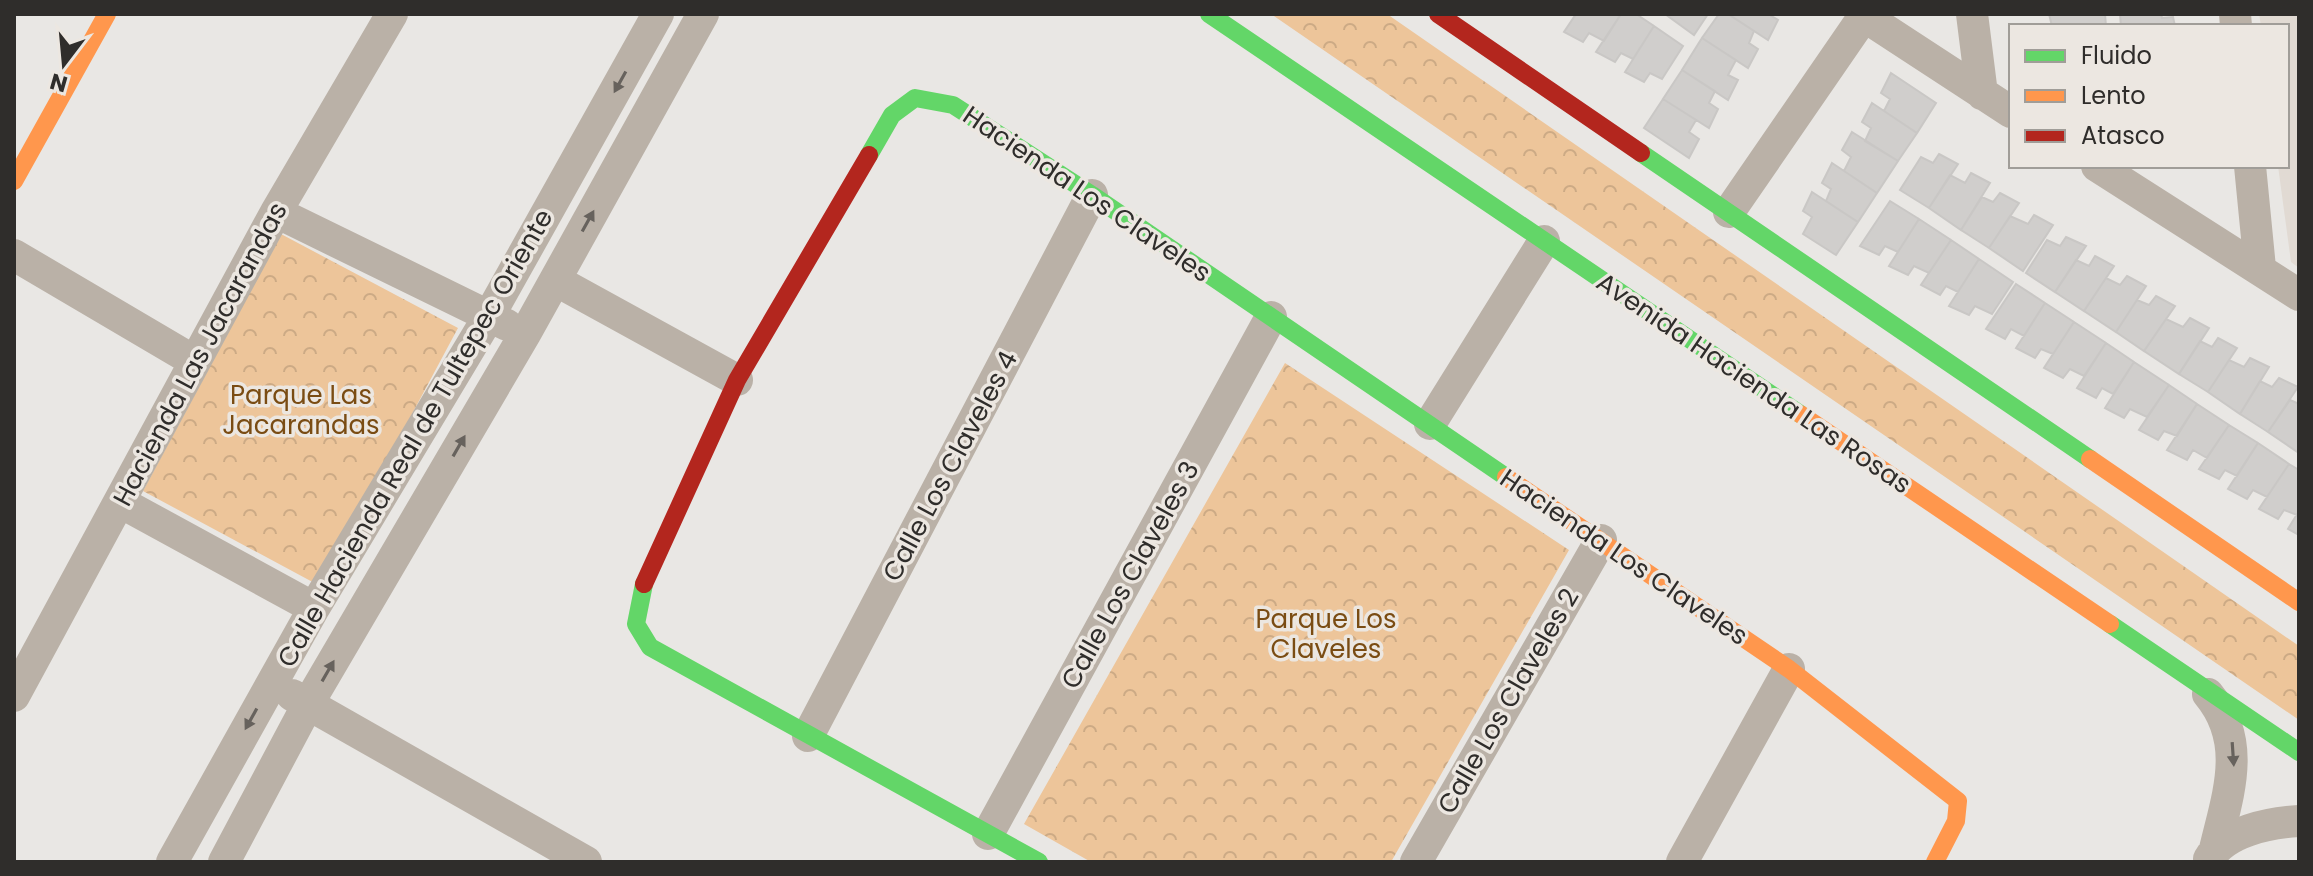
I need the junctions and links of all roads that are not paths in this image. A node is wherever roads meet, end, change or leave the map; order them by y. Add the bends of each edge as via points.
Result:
1 (107, 14) edge
2 (392, 14) edge
3 (658, 14) edge
4 (703, 14) edge
5 (1209, 14) edge
6 (1438, 14) edge
7 (1972, 14) edge
8 (1862, 15) edge
9 (1982, 94) junction
10 (2009, 111) edge
11 (2100, 168) edge
12 (2250, 168) edge
13 (14, 181) edge
14 (1092, 195) junction
15 (276, 212) junction
16 (1729, 212) junction
17 (1544, 241) junction
18 (14, 255) edge
19 (2260, 268) junction
20 (555, 280) junction
21 (2299, 295) edge
22 (489, 316) junction
23 (1271, 317) junction
24 (525, 334) junction
25 (194, 361) junction
26 (737, 380) junction
27 (1430, 424) junction
28 (120, 502) junction
29 (1601, 540) junction
30 (2299, 602) edge
31 (314, 608) junction
32 (1789, 669) junction
33 (271, 683) junction
34 (2200, 686) junction
35 (14, 696) edge
36 (308, 704) junction
37 (808, 736) junction
38 (2299, 752) edge
39 (2299, 821) edge
40 (988, 834) junction
41 (2211, 855) edge
42 (172, 862) edge
43 (224, 862) edge
44 (586, 862) edge
45 (1039, 862) edge
46 (1416, 862) edge
47 (1682, 862) edge
48 (1935, 862) edge

1 - 13 street
2 - 15 street, Hacienda Las Jacarandas
3 -> 22 street, Calle Hacienda Real de Tultepec Oriente
20 -> 4 street
5 - 17 street, Avenida Hacienda Las Rosas
6 - 16 street
7 - 9 street
8 - 9 street
8 - 16 street
9 - 10 street
11 - 19 street
12 - 19 street
14 - 23 street, Hacienda Los Claveles
14 - 26 street, Hacienda Los Claveles via 953,105 915,98 892,115
14 - 37 street, Calle Los Claveles 4
15 - 22 street, Hacienda Las Jacarandas
15 - 25 street, Hacienda Las Jacarandas
16 - 30 street
17 - 27 street
17 - 34 street, Avenida Hacienda Las Rosas
18 - 25 street
19 - 21 street
20 - 24 street
20 - 26 street
22 - 24 street, Hacienda Las Jacarandas
22 - 31 street, Calle Hacienda Real de Tultepec Oriente
23 - 27 street, Hacienda Los Claveles
23 - 40 street, Calle Los Claveles 3
36 -> 24 street
25 - 28 street, Hacienda Las Jacarandas
26 - 37 street, Hacienda Los Claveles via 639,595 636,624 650,647
27 - 29 street, Hacienda Los Claveles
28 - 31 street, Hacienda Las Jacarandas
28 - 35 street, Hacienda Las Jacarandas
29 - 32 street, Hacienda Los Claveles
29 - 46 street, Calle Los Claveles 2
31 - 33 street, Calle Hacienda Real de Tultepec Oriente
32 - 47 street
32 - 48 street, Hacienda Los Claveles via 1958,801 1956,821
33 - 36 street
33 -> 42 street, Calle Hacienda Real de Tultepec Oriente
34 - 38 street, Avenida Hacienda Las Rosas
34 -> 41 street via 2221,710 2232,738 2234,770
36 - 43 street
36 - 44 street
37 - 40 street, Hacienda Los Claveles
39 - 41 street via 2257,827
40 - 45 street, Hacienda Los Claveles

